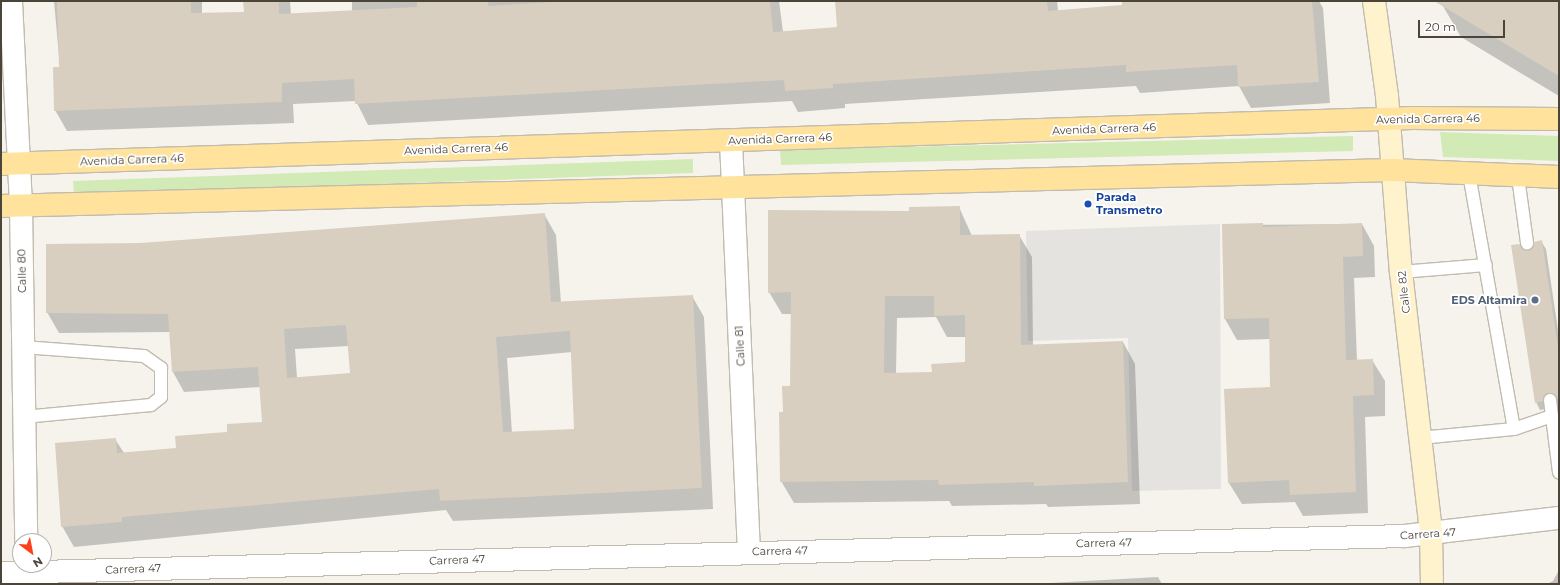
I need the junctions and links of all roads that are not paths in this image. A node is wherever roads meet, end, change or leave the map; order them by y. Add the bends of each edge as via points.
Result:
1 (11, 1) edge
2 (1374, 1) edge
3 (1388, 119) junction
4 (1559, 119) edge
5 (731, 141) junction
6 (10, 163) edge
7 (1392, 170) junction
8 (1469, 174) junction
9 (1518, 177) junction
10 (1559, 178) edge
11 (733, 187) junction
12 (11, 206) edge
13 (1527, 243) dead end
14 (1486, 265) junction
15 (1401, 272) junction
16 (23, 347) junction
17 (1550, 400) dead end
18 (1552, 416) junction
19 (24, 417) junction
20 (1514, 429) junction
21 (1420, 438) junction
22 (1559, 472) edge
23 (1559, 518) edge
24 (26, 533) edge
25 (1431, 533) junction
26 (749, 552) junction
27 (1, 573) edge
28 (28, 574) edge
29 (1432, 584) edge

1 - 6 street, Calle 80
2 - 3 main road, Calle 82
3 - 4 main road, Avenida Carrera 46
3 - 5 main road, Avenida Carrera 46
3 - 7 main road, Calle 82
5 - 6 main road, Avenida Carrera 46
5 - 11 street, Calle 81
6 - 12 street, Calle 80
7 - 8 main road
7 - 11 main road
7 - 15 main road, Calle 82
8 - 9 main road
8 - 14 lane
9 - 10 main road
9 - 13 lane
11 - 12 main road
11 - 26 street, Calle 81
12 - 16 street, Calle 80
14 - 15 lane
14 - 20 lane
15 - 21 main road, Calle 82
16 - 19 street, Calle 80
16 - 19 lane via 144,356 161,368 161,397 151,405
17 - 18 lane
18 - 20 lane
18 - 22 lane
19 - 24 street, Calle 80
20 - 21 lane
21 - 25 main road, Calle 82
23 - 25 street, Carrera 47
25 - 26 street, Carrera 47
25 - 29 main road, Calle 82
26 - 28 street, Carrera 47
27 - 28 street, Carrera 47

